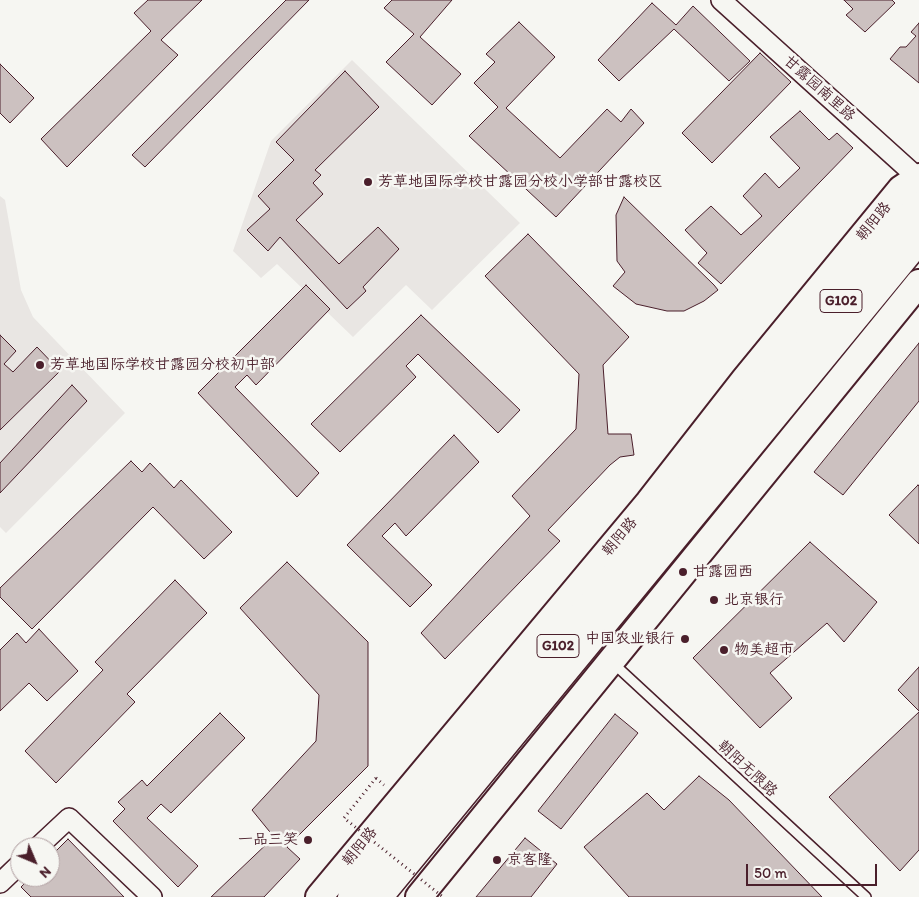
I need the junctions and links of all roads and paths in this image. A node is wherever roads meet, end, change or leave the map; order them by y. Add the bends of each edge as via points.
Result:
1 (720, 0) edge
2 (918, 177) edge
3 (919, 206) edge
4 (919, 239) edge
5 (919, 283) edge
6 (763, 394) junction
7 (802, 427) junction
8 (610, 660) junction
9 (376, 778) dead end
10 (49, 837) edge
11 (10, 874) edge
12 (0, 883) edge
13 (152, 897) edge
14 (319, 897) edge
15 (352, 897) edge
16 (378, 897) edge
17 (419, 897) edge
18 (443, 897) edge
19 (866, 897) edge

1 - 2 street, 甘露园南里路
2 - 6 street, 朝阳路 via 901,189
3 - 6 highway, 朝阳路 / G102
4 - 6 highway, 朝阳路 / G102
5 - 7 street
6 - 7 street
6 - 14 street, 朝阳路 via 649,502
6 - 15 highway, 朝阳路 / G102
6 - 16 highway, 朝阳路 / G102
7 - 8 street
8 - 17 street
8 - 19 lane, 朝阳无限路
9 - 18 path, bridge via 344,818
10 - 13 street via 69,818
11 - 12 street

